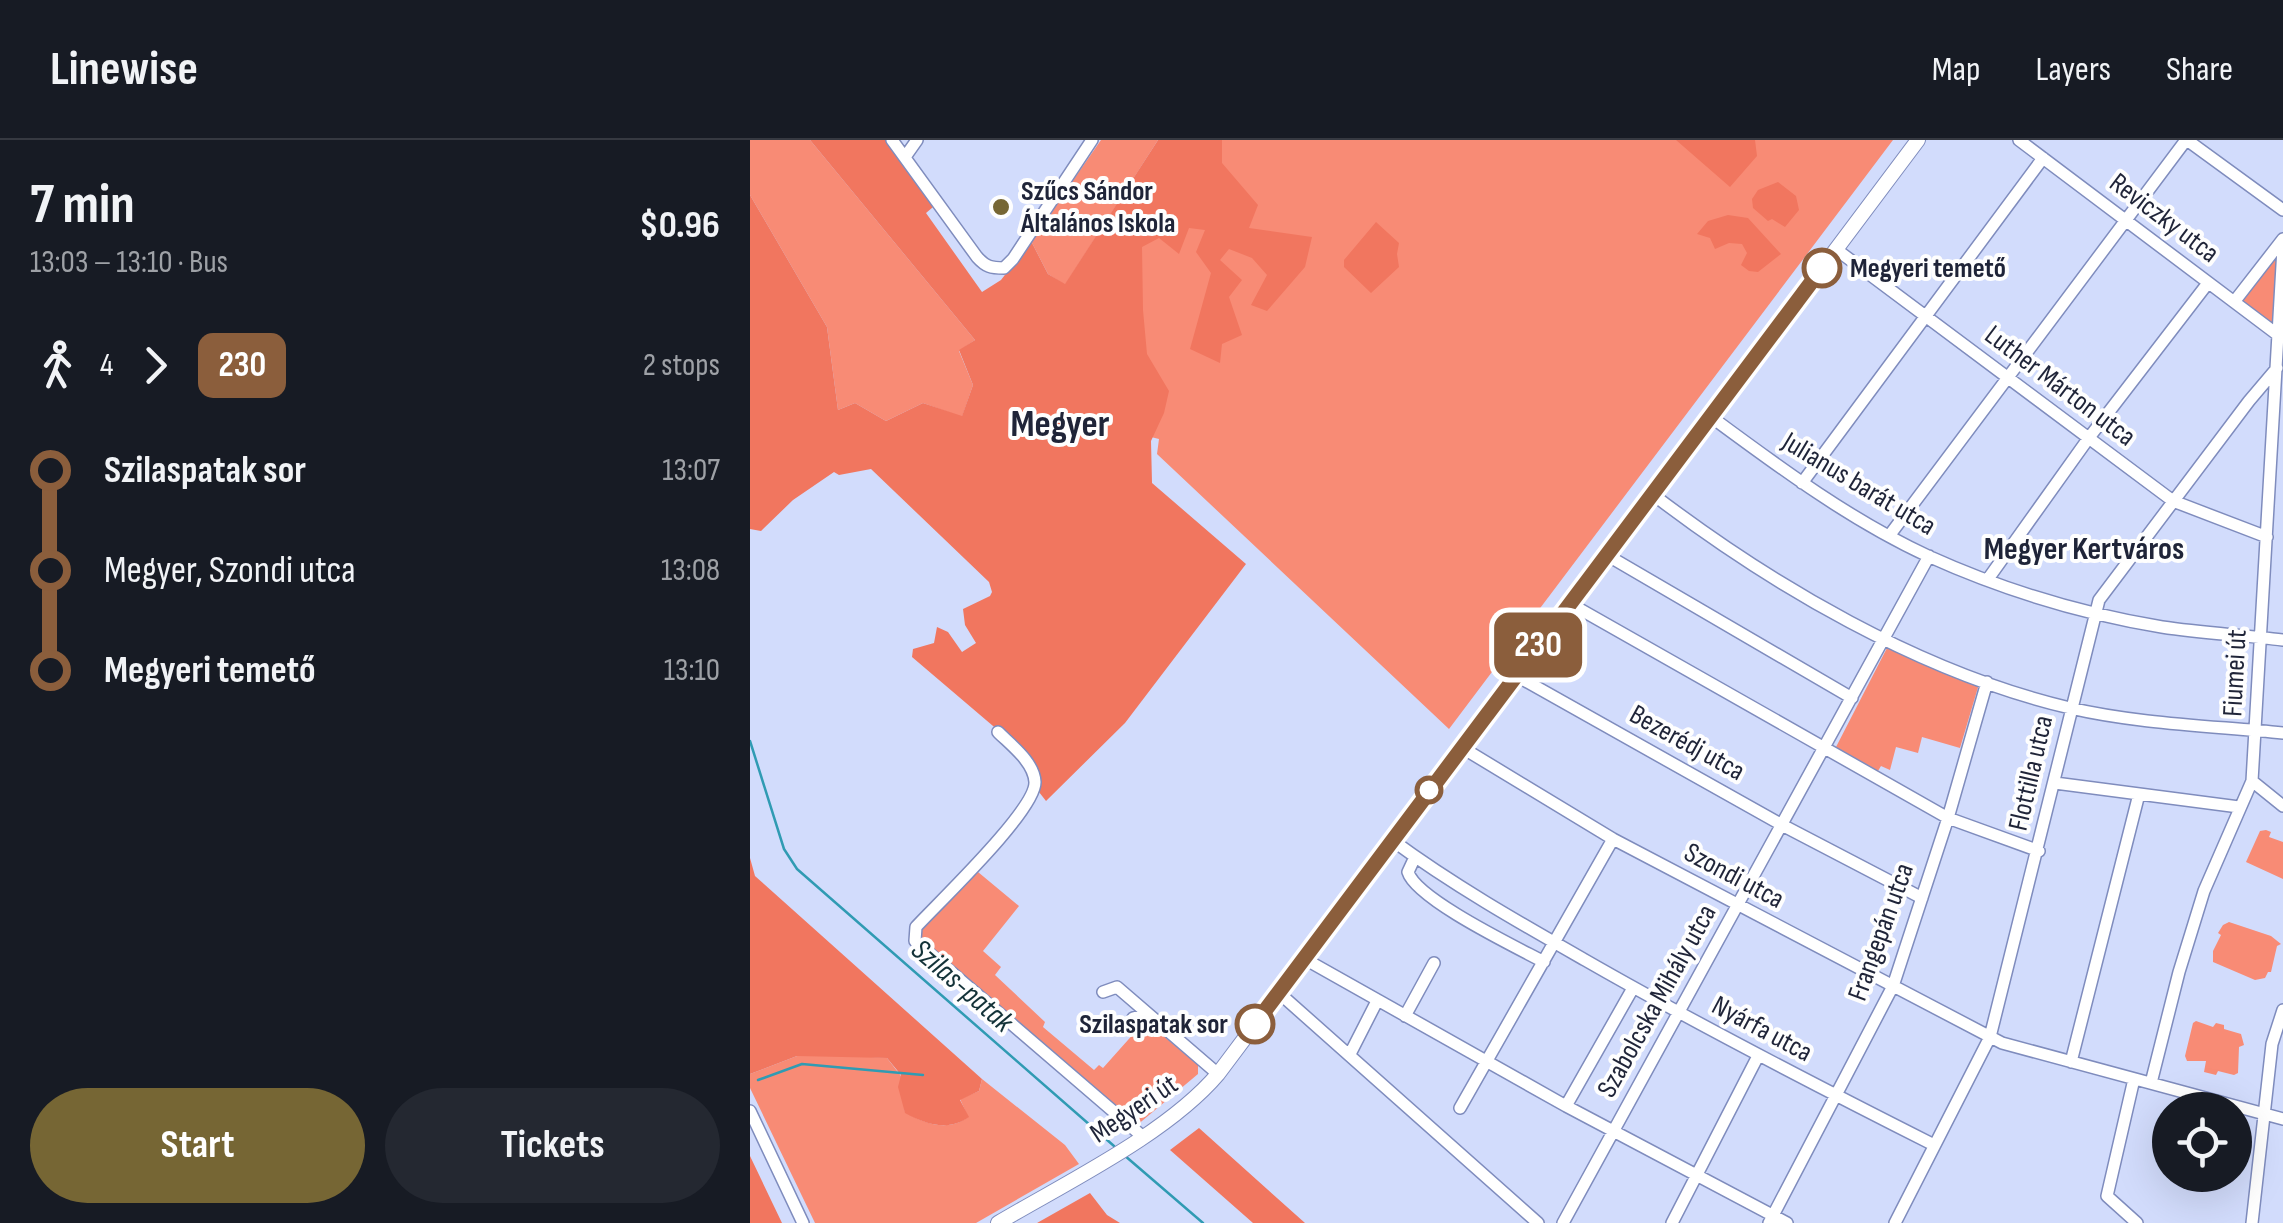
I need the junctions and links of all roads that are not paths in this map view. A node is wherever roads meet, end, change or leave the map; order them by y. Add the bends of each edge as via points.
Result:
1 (892, 140) edge
2 (917, 140) edge
3 (1092, 140) edge
4 (1918, 140) edge
5 (2018, 140) edge
6 (2187, 140) edge
7 (905, 157) junction
8 (2044, 158) junction
9 (2283, 210) edge
10 (2126, 220) junction
11 (2283, 239) edge
12 (2283, 248) edge
13 (1836, 250) junction
14 (2208, 282) junction
15 (2234, 302) junction
16 (1925, 316) junction
17 (2278, 335) junction
18 (2277, 368) junction
19 (2007, 379) junction
20 (1710, 416) junction
21 (2088, 440) junction
22 (1802, 483) junction
23 (1651, 493) junction
24 (2172, 501) junction
25 (1889, 536) junction
26 (2267, 537) junction
27 (1605, 554) junction
28 (1929, 556) junction
29 (1988, 579) junction
30 (1569, 603) junction
31 (2094, 613) junction
32 (2262, 637) junction
33 (1884, 639) junction
34 (2283, 640) edge
35 (1515, 675) junction
36 (1987, 682) junction
37 (1852, 698) junction
38 (2072, 708) junction
39 (2257, 730) junction
40 (998, 732) dead end
41 (2283, 734) edge
42 (1461, 747) junction
43 (1824, 748) junction
44 (2252, 781) junction
45 (2055, 783) junction
46 (2140, 794) junction
47 (2239, 806) junction
48 (2283, 806) edge
49 (1948, 818) junction
50 (1782, 826) junction
51 (1613, 839) junction
52 (1392, 840) junction
53 (2039, 851) junction
54 (1415, 857) junction
55 (1922, 898) junction
56 (1738, 906) junction
57 (1555, 943) junction
58 (1303, 958) junction
59 (1544, 962) junction
60 (1434, 963) dead end
61 (1893, 986) junction
62 (1633, 988) junction
63 (1103, 992) dead end
64 (1278, 992) junction
65 (1377, 1001) junction
66 (2283, 1010) edge
67 (1679, 1013) junction
68 (1148, 1014) junction
69 (1405, 1016) junction
70 (1133, 1018) dead end
71 (1990, 1037) junction
72 (1350, 1054) junction
73 (1758, 1056) junction
74 (1486, 1062) junction
75 (2071, 1062) junction
76 (1218, 1074) junction
77 (2134, 1078) junction
78 (2151, 1083) junction
79 (1836, 1096) junction
80 (1566, 1106) junction
81 (1460, 1108) dead end
82 (750, 1112) edge
83 (2266, 1114) junction
84 (2283, 1119) edge
85 (1614, 1132) junction
86 (1138, 1138) junction
87 (1934, 1145) junction
88 (1698, 1175) junction
89 (1771, 1219) edge
90 (803, 1223) edge
91 (998, 1223) edge
92 (1538, 1223) edge
93 (1563, 1223) edge
94 (1672, 1223) edge
95 (1787, 1223) edge
96 (1895, 1223) edge
97 (2136, 1223) edge
98 (2252, 1223) edge

1 - 7 street
2 - 7 street
3 - 7 street via 1004,268 984,266
4 - 13 main road, Megyeri út
5 - 8 street, Reviczky utca
6 - 9 street
6 - 10 street
8 - 10 street, Reviczky utca
8 - 16 street
10 - 14 street, Reviczky utca
10 - 19 street
11 - 15 street
12 - 17 street, Fiumei út
13 - 16 street, Luther Márton utca
13 - 20 main road, Megyeri út
14 - 15 street, Reviczky utca
14 - 21 street
15 - 17 street, Reviczky utca
16 - 19 street, Luther Márton utca
16 - 22 street
17 - 18 street, Fiumei út
18 - 24 street, Flottilla utca
18 - 26 street, Fiumei út
19 - 21 street, Luther Márton utca
19 - 25 street
20 - 22 street, Julianus barát utca
20 - 23 main road, Megyeri út
21 - 24 street, Luther Márton utca
21 - 29 street
22 - 25 street, Julianus barát utca
23 - 27 main road, Megyeri út
23 - 33 street via 1755,569
24 - 26 street, Luther Márton utca
24 - 31 street, Flottilla utca
25 - 28 street, Julianus barát utca
26 - 32 street, Fiumei út
27 - 30 main road, Megyeri út
27 - 37 street
28 - 29 street, Julianus barát utca
28 - 33 street
29 - 31 street, Julianus barát utca
30 - 35 main road, Megyeri út
30 - 43 street
31 - 32 street, Julianus barát utca
31 - 38 street, Flottilla utca
32 - 34 street, Julianus barát utca
32 - 39 street, Fiumei út
33 - 36 street
33 - 37 street, Szabolcska Mihály utca
35 - 42 main road, Megyeri út
35 - 50 street, Bezerédj utca
36 - 38 street
36 - 49 street, Frangepán utca
37 - 43 street, Szabolcska Mihály utca
38 - 39 street
38 - 45 street, Flottilla utca
39 - 41 street
39 - 44 street, Fiumei út
40 - 86 street via 1030,768 1032,798 916,926 914,939
42 - 51 street, Szondi utca
42 - 52 main road, Megyeri út
43 - 49 street
43 - 50 street, Szabolcska Mihály utca
44 - 47 street, Fiumei út
44 - 48 street
45 - 46 street
45 - 53 street, Flottilla utca
46 - 47 street
46 - 75 street
47 - 78 street, Fiumei út via 2188,941
49 - 53 street
49 - 55 street, Frangepán utca
50 - 55 street, Bezerédj utca
50 - 56 street, Szabolcska Mihály utca
51 - 56 street, Szondi utca
51 - 57 street
52 - 54 street, Nyárfa utca
52 - 58 main road, Megyeri út
53 - 71 street, Flottilla utca
54 - 57 street, Nyárfa utca
54 - 59 street via 1411,882
55 - 61 street, Frangepán utca
56 - 61 street, Szondi utca
56 - 67 street, Szabolcska Mihály utca
57 - 59 street
57 - 62 street, Nyárfa utca
58 - 64 main road, Megyeri út
58 - 65 street
59 - 74 street
60 - 69 street
61 - 71 street, Szondi utca
61 - 79 street, Frangepán utca
62 - 67 street, Nyárfa utca
62 - 80 street
63 - 68 street via 1117,987
64 - 72 street
64 - 76 main road, Megyeri út
65 - 69 street
65 - 72 street
66 - 83 street via 2272,1044
67 - 73 street, Nyárfa utca
67 - 85 street, Szabolcska Mihály utca
68 - 70 street
68 - 76 street
69 - 74 street
71 - 75 street, Szondi utca
71 - 87 street, Flottilla utca
72 - 92 street
73 - 79 street, Nyárfa utca
73 - 88 street
74 - 80 street
74 - 81 street
75 - 77 street, Szondi utca
76 - 86 main road, Megyeri út
77 - 78 street, Szondi utca
77 - 97 street via 2107,1196
78 - 83 street, Szondi utca
79 - 87 street, Nyárfa utca
79 - 89 street, Frangepán utca
80 - 85 street
82 - 90 street
83 - 84 street, Szondi utca
83 - 98 street
85 - 88 street
85 - 93 street, Szabolcska Mihály utca
86 - 91 main road, Megyeri út
87 - 96 street, Flottilla utca
88 - 89 street
88 - 94 street
89 - 95 street

